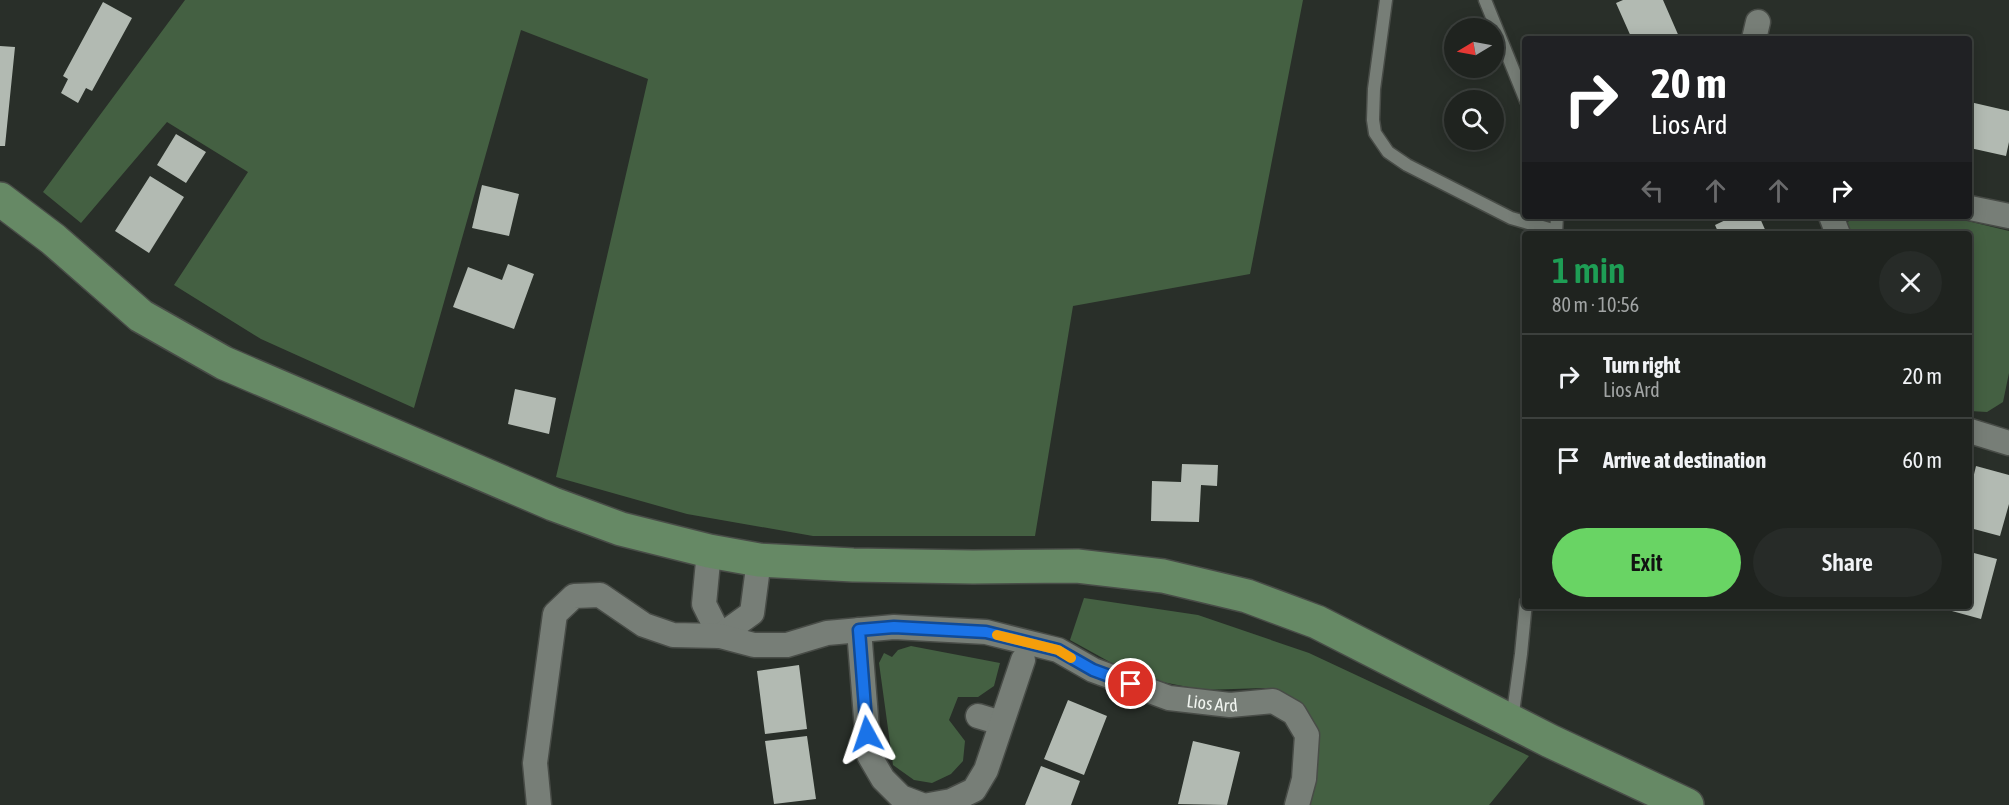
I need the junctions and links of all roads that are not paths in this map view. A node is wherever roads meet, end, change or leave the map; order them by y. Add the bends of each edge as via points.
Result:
1 (1386, 0) edge
2 (1485, 0) edge
3 (1522, 91) edge
4 (0, 200) edge
5 (1972, 208) edge
6 (2009, 216) edge
7 (1550, 231) edge
8 (1972, 432) edge
9 (2009, 443) edge
10 (709, 551) junction
11 (759, 561) junction
12 (1525, 609) edge
13 (859, 630) junction
14 (720, 636) junction
15 (1023, 660) dead end
16 (978, 716) dead end
17 (1512, 721) junction
18 (1001, 723) junction
19 (539, 805) edge
20 (922, 805) edge
21 (929, 805) edge
22 (1297, 805) edge
23 (1687, 805) edge

1 - 7 lane via 1373,120 1375,133 1388,152 1510,218
2 - 3 lane
4 - 10 main road via 53,239 141,316 224,363 553,504 621,529
5 - 6 street
8 - 9 street
10 - 11 main road
10 - 14 street via 704,604
11 - 14 street via 752,613
11 - 17 main road via 1077,566 1163,576 1247,596 1317,622
12 - 17 lane
13 - 14 street, Lios Ard via 827,633 787,645 754,645
13 - 20 street via 869,755 883,779 901,797
13 - 22 street, Lios Ard via 894,627 986,632 1058,650 1093,670 1169,698 1230,705 1273,701 1294,713 1307,735 1304,779
14 - 19 street, Lios Ard via 673,635 644,626 600,595 574,596 555,614 535,763
15 - 18 street
16 - 18 street
17 - 23 main road
18 - 21 street via 986,770 974,790 951,801

